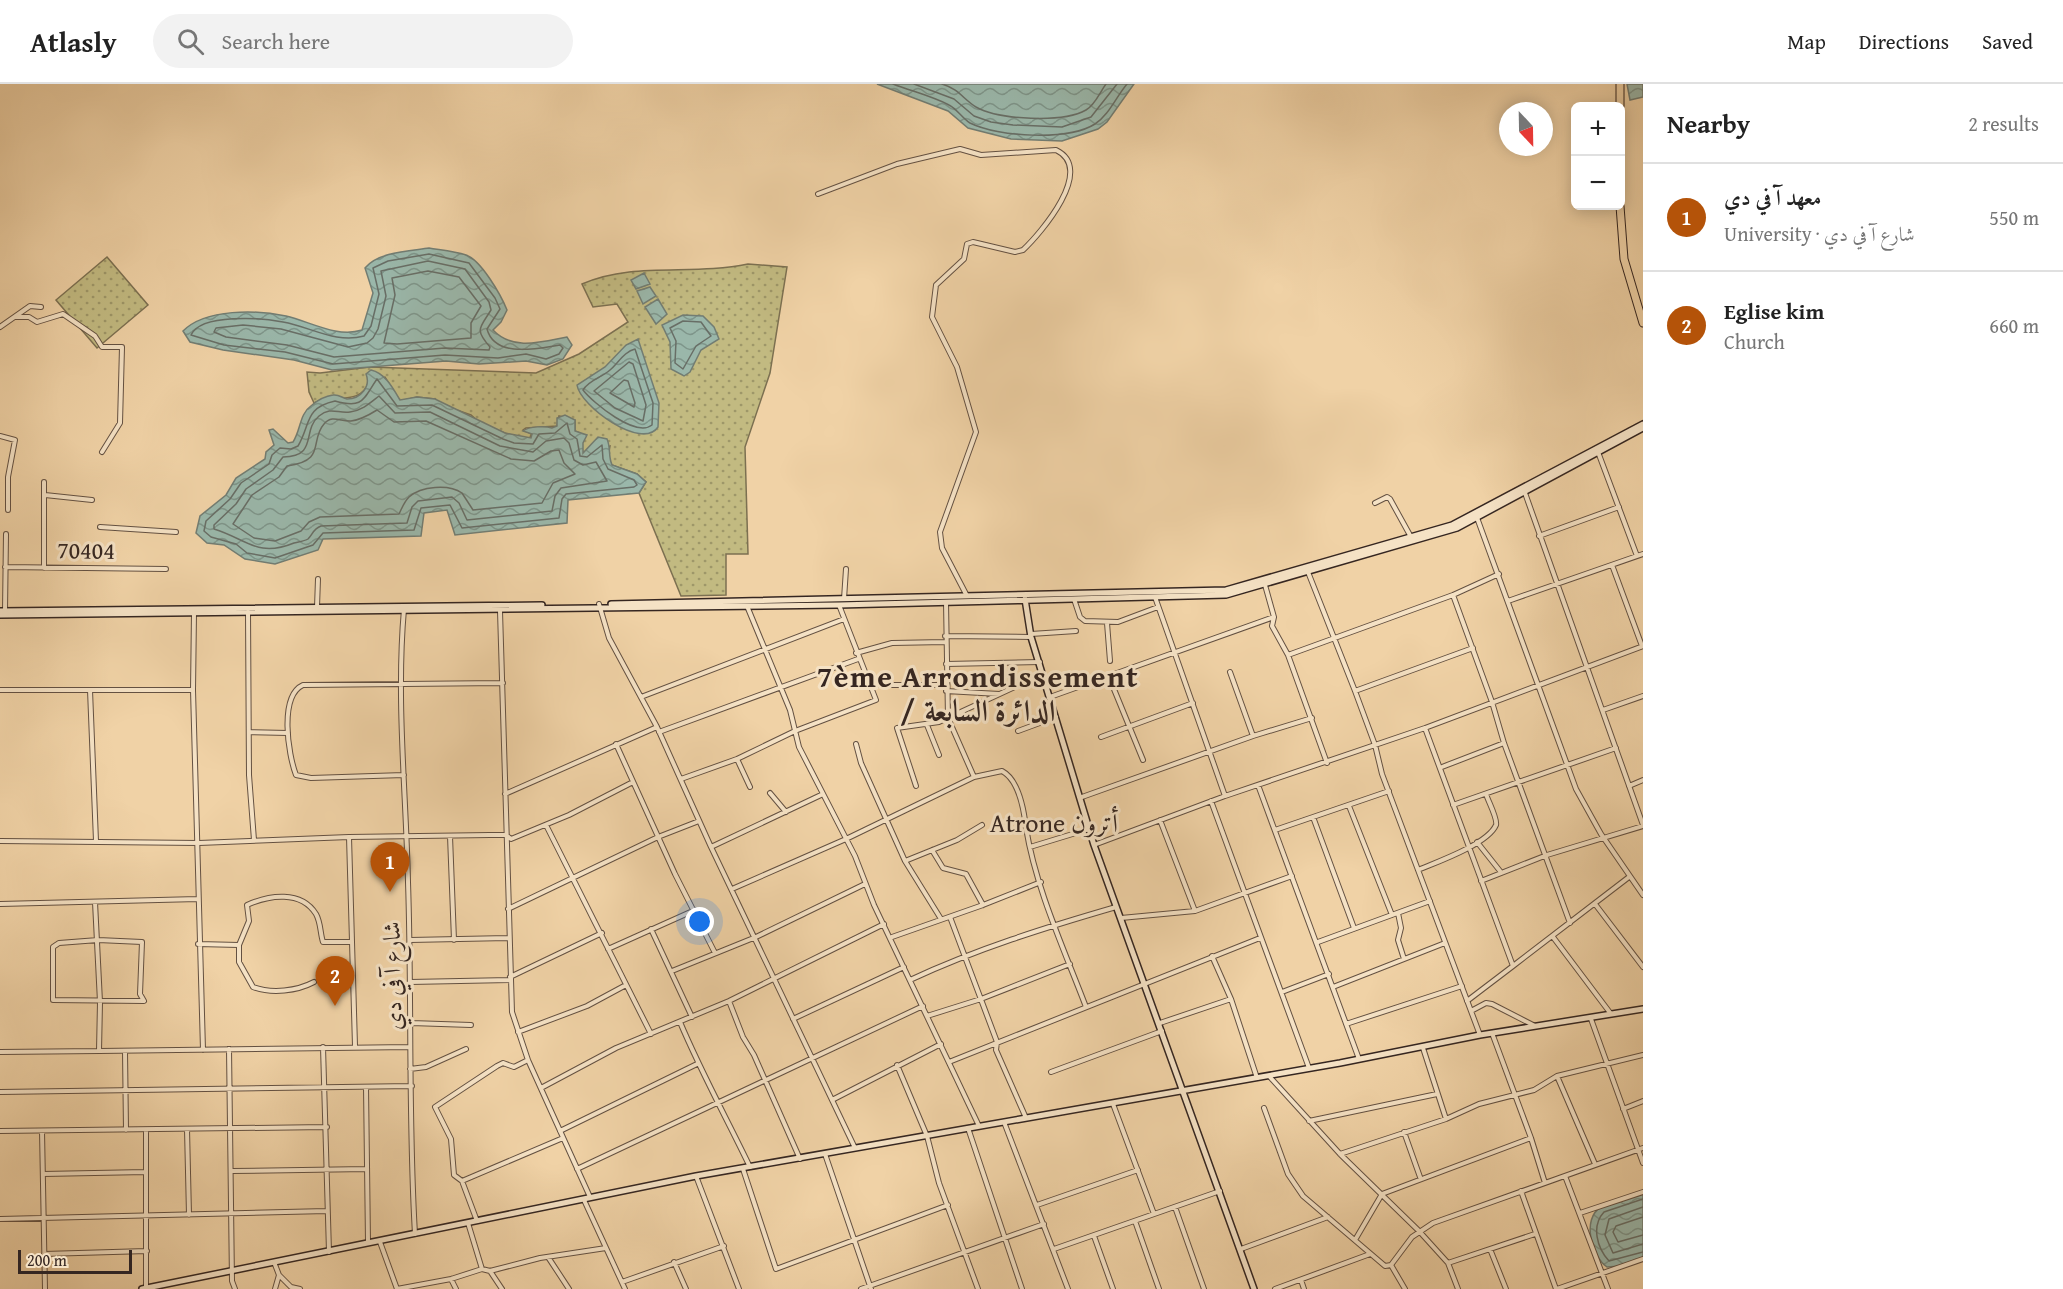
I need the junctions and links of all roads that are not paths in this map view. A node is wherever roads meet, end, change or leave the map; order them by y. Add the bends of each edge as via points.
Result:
1 (1620, 84) edge
2 (1620, 102) edge
3 (818, 194) dead end
4 (1620, 210) edge
5 (41, 307) dead end
6 (16, 317) junction
7 (1643, 323) edge
8 (0, 327) edge
9 (1642, 429) edge
10 (0, 436) edge
11 (102, 452) dead end
12 (1598, 452) junction
13 (44, 482) dead end
14 (1525, 493) junction
15 (45, 495) junction
16 (92, 500) dead end
17 (1375, 503) dead end
18 (1619, 507) junction
19 (8, 510) dead end
20 (1477, 517) junction
21 (100, 527) dead end
22 (176, 532) dead end
23 (6, 534) dead end
24 (1539, 536) junction
25 (1412, 537) junction
26 (1643, 554) edge
27 (1638, 556) junction
28 (3, 557) edge
29 (1337, 561) junction
30 (1612, 565) junction
31 (5, 567) junction
32 (44, 568) junction
33 (166, 569) dead end
34 (846, 569) dead end
35 (1308, 572) junction
36 (1499, 574) junction
37 (318, 579) dead end
38 (1265, 585) junction
39 (1557, 585) junction
40 (1453, 595) junction
41 (968, 596) junction
42 (1155, 597) junction
43 (1025, 598) junction
44 (844, 599) junction
45 (1074, 599) junction
46 (1508, 601) junction
47 (946, 603) junction
48 (839, 605) junction
49 (599, 606) junction
50 (747, 606) junction
51 (317, 607) junction
52 (1158, 607) junction
53 (404, 608) junction
54 (500, 610) junction
55 (194, 611) junction
56 (2, 612) edge
57 (248, 612) junction
58 (1274, 617) junction
59 (844, 619) junction
60 (1107, 623) junction
61 (1076, 631) dead end
62 (1031, 635) junction
63 (945, 636) junction
64 (1333, 639) junction
65 (945, 642) junction
66 (1643, 646) edge
67 (1473, 648) junction
68 (764, 651) junction
69 (1173, 653) junction
70 (856, 654) junction
71 (1288, 655) junction
72 (858, 659) junction
73 (1040, 662) junction
74 (1110, 662) dead end
75 (946, 664) junction
76 (1587, 666) junction
77 (1230, 672) dead end
78 (1043, 674) junction
79 (1109, 677) junction
80 (503, 683) junction
81 (1538, 684) junction
82 (401, 685) junction
83 (871, 685) junction
84 (945, 685) junction
85 (781, 688) junction
86 (0, 690) edge
87 (90, 690) junction
88 (193, 690) junction
89 (946, 691) junction
90 (1355, 691) junction
91 (999, 694) junction
92 (1643, 696) edge
93 (641, 697) junction
94 (1050, 697) junction
95 (1492, 702) junction
96 (1193, 703) junction
97 (1603, 710) junction
98 (1056, 717) junction
99 (948, 718) junction
100 (1312, 718) junction
101 (927, 725) junction
102 (657, 727) junction
103 (1128, 727) junction
104 (1425, 728) junction
105 (795, 731) junction
106 (1018, 731) dead end
107 (249, 732) junction
108 (659, 732) junction
109 (288, 733) junction
110 (1253, 736) junction
111 (1101, 737) dead end
112 (1504, 743) junction
113 (616, 744) junction
114 (856, 744) dead end
115 (1375, 745) junction
116 (1616, 748) junction
117 (1210, 751) junction
118 (939, 754) dead end
119 (737, 759) junction
120 (1143, 760) dead end
121 (1327, 763) junction
122 (1568, 765) junction
123 (1442, 767) junction
124 (404, 775) junction
125 (974, 777) junction
126 (681, 779) junction
127 (1643, 780) edge
128 (633, 782) junction
129 (1520, 782) junction
130 (1258, 785) junction
131 (916, 786) dead end
132 (1629, 786) junction
133 (750, 787) dead end
134 (1389, 791) junction
135 (770, 793) dead end
136 (505, 794) junction
137 (1486, 794) junction
138 (821, 795) junction
139 (1082, 796) junction
140 (1225, 796) junction
141 (1211, 801) junction
142 (1453, 805) junction
143 (1349, 806) junction
144 (786, 813) junction
145 (1313, 818) junction
146 (887, 819) junction
147 (1160, 820) junction
148 (699, 821) junction
149 (546, 825) junction
150 (982, 825) dead end
151 (1643, 826) edge
152 (1090, 829) junction
153 (1275, 830) junction
154 (506, 835) junction
155 (406, 836) junction
156 (450, 836) junction
157 (349, 837) junction
158 (658, 837) junction
159 (1604, 838) junction
160 (846, 839) junction
161 (254, 840) junction
162 (96, 841) junction
163 (0, 842) edge
164 (1477, 842) junction
165 (199, 843) junction
166 (1094, 845) junction
167 (711, 847) junction
168 (1030, 847) junction
169 (1469, 849) junction
170 (932, 850) junction
171 (1546, 855) junction
172 (905, 861) junction
173 (1418, 870) junction
174 (1500, 871) dead end
175 (1292, 876) junction
176 (1629, 877) junction
177 (575, 879) junction
178 (1481, 881) junction
179 (1041, 882) junction
180 (865, 884) junction
181 (732, 889) junction
182 (1244, 893) junction
183 (1643, 895) edge
184 (198, 899) junction
185 (1430, 901) junction
186 (95, 902) junction
187 (0, 904) edge
188 (1595, 904) junction
189 (983, 906) junction
190 (1116, 907) junction
191 (508, 909) junction
192 (695, 910) junction
193 (1195, 911) junction
194 (1398, 913) junction
195 (1392, 915) junction
196 (950, 917) junction
197 (1121, 918) junction
198 (941, 919) junction
199 (1570, 923) junction
200 (884, 924) junction
201 (1055, 924) junction
202 (1354, 928) junction
203 (651, 929) junction
204 (602, 933) junction
205 (756, 937) junction
206 (892, 937) junction
207 (1553, 937) junction
208 (508, 938) junction
209 (1260, 938) junction
210 (98, 940) junction
211 (410, 940) junction
212 (454, 940) junction
213 (351, 942) junction
214 (1318, 942) junction
215 (1445, 943) junction
216 (198, 944) junction
217 (238, 945) junction
218 (608, 949) junction
219 (715, 952) junction
220 (966, 957) junction
221 (1212, 957) junction
222 (1404, 959) junction
223 (1070, 964) junction
224 (1513, 966) junction
225 (904, 967) junction
226 (1643, 967) edge
227 (672, 971) junction
228 (1329, 974) junction
229 (510, 978) junction
230 (776, 978) junction
231 (910, 980) junction
232 (410, 981) junction
233 (314, 982) dead end
234 (1145, 982) junction
235 (626, 985) junction
236 (1462, 986) junction
237 (1333, 987) junction
238 (1282, 992) junction
239 (981, 999) junction
240 (1231, 999) junction
241 (729, 1001) junction
242 (1467, 1001) junction
243 (100, 1002) junction
244 (923, 1006) junction
245 (1086, 1007) junction
246 (1643, 1009) edge
247 (1471, 1011) junction
248 (1611, 1014) junction
249 (927, 1016) junction
250 (692, 1017) junction
251 (793, 1019) junction
252 (1591, 1019) junction
253 (680, 1022) junction
254 (411, 1023) junction
255 (1160, 1023) junction
256 (471, 1024) dead end
257 (1346, 1024) junction
258 (1535, 1026) junction
259 (1162, 1031) junction
260 (518, 1032) junction
261 (1492, 1033) junction
262 (651, 1034) junction
263 (1480, 1035) junction
264 (997, 1042) junction
265 (941, 1044) junction
266 (355, 1046) junction
267 (323, 1047) junction
268 (410, 1047) junction
269 (1423, 1048) junction
270 (229, 1049) junction
271 (466, 1049) dead end
272 (202, 1050) junction
273 (99, 1051) junction
274 (125, 1051) junction
275 (0, 1052) edge
276 (1643, 1055) edge
277 (813, 1058) junction
278 (1359, 1059) junction
279 (528, 1060) junction
280 (948, 1062) junction
281 (697, 1064) junction
282 (1605, 1064) junction
283 (897, 1065) junction
284 (1309, 1068) junction
285 (410, 1069) junction
286 (1051, 1072) dead end
287 (1268, 1075) junction
288 (1557, 1076) junction
289 (1257, 1078) junction
290 (765, 1080) junction
291 (412, 1086) junction
292 (325, 1087) junction
293 (366, 1087) junction
294 (230, 1088) junction
295 (541, 1088) junction
296 (125, 1090) junction
297 (1184, 1091) junction
298 (0, 1092) edge
299 (1513, 1093) junction
300 (1437, 1094) junction
301 (832, 1100) junction
302 (719, 1101) junction
303 (1643, 1101) edge
304 (1113, 1104) junction
305 (1264, 1108) dead end
306 (1623, 1109) junction
307 (1026, 1118) junction
308 (1446, 1119) junction
309 (1309, 1120) junction
310 (1004, 1121) junction
311 (979, 1126) junction
312 (327, 1127) junction
313 (231, 1128) junction
314 (968, 1128) junction
315 (187, 1129) junction
316 (126, 1130) junction
317 (146, 1130) junction
318 (0, 1131) edge
319 (42, 1131) junction
320 (560, 1131) junction
321 (1404, 1132) junction
322 (927, 1136) junction
323 (563, 1138) junction
324 (1532, 1138) junction
325 (855, 1148) junction
326 (1641, 1149) edge
327 (825, 1154) junction
328 (1340, 1154) junction
329 (800, 1159) junction
330 (1643, 1163) edge
331 (1595, 1164) junction
332 (577, 1168) junction
333 (747, 1168) junction
334 (326, 1169) junction
335 (366, 1169) junction
336 (1138, 1170) junction
337 (232, 1171) junction
338 (146, 1172) junction
339 (43, 1174) junction
340 (696, 1176) junction
341 (1565, 1176) junction
342 (1420, 1177) junction
343 (462, 1181) junction
344 (1545, 1183) junction
345 (1220, 1191) junction
346 (1521, 1191) junction
347 (1643, 1192) edge
348 (1382, 1194) junction
349 (587, 1199) junction
350 (948, 1205) junction
351 (1037, 1205) junction
352 (1175, 1207) junction
353 (327, 1211) junction
354 (1580, 1213) junction
355 (232, 1214) junction
356 (1154, 1214) junction
357 (146, 1215) junction
358 (189, 1215) junction
359 (1329, 1217) junction
360 (43, 1218) junction
361 (0, 1219) edge
362 (477, 1221) junction
363 (1135, 1221) junction
364 (468, 1223) junction
365 (1044, 1224) junction
366 (1419, 1231) junction
367 (415, 1234) junction
368 (1535, 1234) junction
369 (1094, 1236) junction
370 (1004, 1238) junction
371 (855, 1240) junction
372 (1355, 1240) junction
373 (380, 1242) junction
374 (368, 1244) junction
375 (724, 1246) junction
376 (606, 1248) junction
377 (1490, 1249) junction
378 (1054, 1250) junction
379 (1241, 1250) junction
380 (147, 1251) junction
381 (329, 1252) junction
382 (964, 1252) junction
383 (44, 1254) junction
384 (1371, 1254) junction
385 (548, 1257) junction
386 (1643, 1259) edge
387 (274, 1262) junction
388 (674, 1262) junction
389 (1448, 1263) junction
390 (1391, 1265) junction
391 (232, 1269) junction
392 (482, 1269) junction
393 (490, 1271) junction
394 (1603, 1273) junction
395 (279, 1275) junction
396 (451, 1279) junction
397 (1301, 1280) junction
398 (622, 1282) junction
399 (871, 1287) edge
400 (45, 1289) edge
401 (144, 1289) edge
402 (235, 1289) edge
403 (275, 1289) edge
404 (300, 1289) edge
405 (397, 1289) edge
406 (456, 1289) edge
407 (502, 1289) edge
408 (569, 1289) edge
409 (625, 1289) edge
410 (686, 1289) edge
411 (739, 1289) edge
412 (861, 1289) edge
413 (978, 1289) edge
414 (1022, 1289) edge
415 (1068, 1289) edge
416 (1113, 1289) edge
417 (1159, 1289) edge
418 (1204, 1289) edge
419 (1254, 1289) edge
420 (1275, 1289) edge
421 (1304, 1289) edge
422 (1406, 1289) edge
423 (1458, 1289) edge
424 (1506, 1289) edge
425 (1557, 1289) edge
426 (1608, 1289) edge

1 - 2 highway
3 - 41 street via 897,164 960,148 981,155 1056,150 1069,166 1068,183 1059,206 1023,250 967,244 964,259 936,285 932,317 957,367 975,422 974,441 940,532 942,548
4 - 7 highway via 1624,259
5 - 6 street via 30,306
6 - 8 street
6 - 11 street via 29,317 37,322 63,314 95,336 102,347 122,347 120,423
9 - 12 main road
9 - 20 main road
10 - 19 street via 15,440 8,477
12 - 14 main road
12 - 18 street
13 - 15 street
14 - 20 main road
14 - 24 street
15 - 16 street
15 - 32 street
17 - 25 street via 1390,499
18 - 24 street
18 - 27 street
20 - 25 main road
20 - 29 main road via 1431,537
20 - 36 street
21 - 22 street
23 - 28 street
24 - 39 street
25 - 29 main road
26 - 27 street
27 - 30 street
28 - 31 street
29 - 35 main road
29 - 43 main road via 1226,590
30 - 39 street
30 - 66 street
31 - 32 street, 70404
31 - 56 street
32 - 33 street, 70404
34 - 44 street
35 - 38 main road
35 - 64 street
36 - 40 street
36 - 46 street
37 - 51 street
38 - 42 main road via 1227,595
38 - 58 street
39 - 46 street
39 - 76 street
40 - 64 street
40 - 67 street
41 - 43 main road
41 - 44 main road
42 - 45 main road
42 - 52 street
43 - 45 main road
43 - 47 main road
43 - 62 main road
44 - 49 main road
45 - 60 street via 1085,621
46 - 81 street
47 - 48 main road
47 - 63 street
48 - 50 main road
48 - 59 street
49 - 50 main road
49 - 53 main road
49 - 54 main road
49 - 93 street via 609,638
50 - 68 street
51 - 53 main road
51 - 55 main road
52 - 60 street
52 - 69 street
53 - 54 main road
53 - 57 main road
53 - 82 street, شارع آ في دي
54 - 80 street
55 - 56 main road
55 - 57 main road
55 - 88 street
57 - 107 street
58 - 69 street
58 - 71 street via 1272,626
59 - 68 street
59 - 70 street
60 - 74 street
61 - 62 street
62 - 63 street
62 - 73 main road
63 - 65 street
64 - 71 street
64 - 90 street
65 - 70 street via 892,643
65 - 75 street
66 - 76 street
67 - 90 street
67 - 95 street
68 - 85 street
68 - 93 street
69 - 79 street
69 - 96 street
70 - 72 street
71 - 100 street
72 - 83 street
72 - 85 street
73 - 75 street
73 - 78 main road
75 - 84 street
76 - 81 street
76 - 97 street
77 - 110 street
78 - 91 street
78 - 94 main road
79 - 94 street
79 - 103 street
80 - 82 street
80 - 136 street
81 - 95 street
81 - 122 street
82 - 109 street via 299,687 290,699
82 - 124 street, شارع آ في دي
83 - 84 street
83 - 105 street via 876,700 873,703
84 - 89 street
85 - 105 street
85 - 108 street
86 - 87 street
87 - 88 street
87 - 162 street
88 - 165 street
89 - 91 street
89 - 99 street
90 - 115 street
91 - 99 street
92 - 97 street
93 - 102 street
94 - 98 main road
95 - 104 street
95 - 112 street
96 - 103 street
96 - 117 street
97 - 116 street
98 - 106 street
98 - 139 main road
99 - 101 street
99 - 125 street
100 - 110 street
100 - 121 street
101 - 118 street
101 - 131 street via 897,728
102 - 108 street
102 - 113 street
103 - 111 street
103 - 120 street
104 - 115 street
104 - 123 street
105 - 119 street
105 - 138 street
107 - 109 street
107 - 161 street
108 - 126 street
109 - 124 street via 296,775
110 - 117 street
112 - 123 street
112 - 129 street
113 - 128 street
113 - 136 street
114 - 146 street
115 - 121 street
115 - 134 street
116 - 122 street
116 - 132 street
117 - 139 street
117 - 140 street
119 - 126 street
119 - 133 street
121 - 130 street
122 - 129 street
122 - 159 street via 1576,789
123 - 142 street
124 - 155 street, شارع آ في دي
125 - 146 street
125 - 168 street via 1002,771 1010,775
126 - 148 street
127 - 132 street
128 - 149 street
128 - 158 street
129 - 137 street
129 - 142 street
129 - 171 street
130 - 140 street
130 - 153 street
132 - 151 street
134 - 143 street
134 - 173 street
135 - 144 street
136 - 154 street
137 - 142 street
137 - 164 street via 1496,824
138 - 144 street
138 - 160 street
139 - 152 main road
140 - 141 street
141 - 147 street
141 - 182 street
142 - 169 street
143 - 145 street
143 - 195 street
144 - 167 street
145 - 153 street
145 - 202 street
146 - 160 street
146 - 172 street
147 - 166 street
147 - 193 street
148 - 158 street
148 - 167 street
149 - 154 street via 511,839
149 - 177 street
150 - 170 street
151 - 159 street
152 - 166 main road
152 - 168 street
153 - 175 street
154 - 156 street
154 - 191 street
155 - 156 street
155 - 157 street
155 - 211 street, شارع آ في دي
156 - 212 street
157 - 161 street
157 - 213 street
158 - 177 street
158 - 192 street
159 - 171 street
159 - 176 street
160 - 180 street
160 - 181 street
161 - 165 street
162 - 163 street
162 - 165 street
164 - 169 street
164 - 174 street
165 - 184 street
166 - 190 main road
167 - 181 street
168 - 179 street
169 - 173 street
169 - 178 street
170 - 172 street
170 - 189 street via 944,868 966,873
171 - 178 street
171 - 199 street
172 - 198 street
173 - 185 street
175 - 182 street
175 - 214 street
176 - 183 street
176 - 188 street
177 - 191 street
177 - 204 street
178 - 224 street
179 - 189 street
179 - 201 street
180 - 200 street
180 - 205 street
181 - 205 street
182 - 193 street
182 - 209 street
184 - 186 street
184 - 216 street
185 - 194 street
185 - 215 street
186 - 187 street
186 - 210 street
188 - 199 street
188 - 226 street
189 - 196 street
190 - 197 main road
190 - 201 street
191 - 208 street
192 - 203 street
192 - 219 street
193 - 197 street
194 - 195 street
194 - 222 street via 1398,940
195 - 202 street
196 - 198 street
196 - 220 street
197 - 234 main road
198 - 206 street
199 - 207 street
200 - 206 street
200 - 230 street
201 - 220 street
201 - 223 street
202 - 214 street
203 - 218 street
203 - 227 street
204 - 218 street
204 - 229 street
205 - 219 street
205 - 230 street
206 - 225 street
207 - 224 street
207 - 248 street
208 - 212 street
208 - 229 street
209 - 221 street
209 - 238 street
210 - 243 street
210 - 243 street via 142,942 140,994 144,1000
210 - 243 street via 59,943 53,947 51,995 55,1002
211 - 212 street
211 - 232 street, شارع آ في دي
213 - 217 street via 323,942 315,913 308,904 288,896 263,897 247,905 249,921
213 - 266 street
214 - 228 street
215 - 222 street
215 - 236 street
216 - 217 street
216 - 272 street
217 - 233 street via 239,962 254,987 300,989
218 - 235 street
219 - 227 street
220 - 231 street
220 - 239 street
221 - 234 street
221 - 240 street
222 - 237 street
223 - 239 street
223 - 245 street
224 - 242 street
225 - 231 street
225 - 251 street
227 - 250 street
228 - 237 street
228 - 238 street
229 - 232 street
229 - 260 street via 512,1012
230 - 241 street
230 - 251 street
231 - 244 street
232 - 254 street, شارع آ في دي
234 - 245 street
234 - 255 main road
235 - 260 street via 586,1006
235 - 262 street
236 - 242 street
236 - 257 street
237 - 257 street
238 - 284 street
239 - 249 street
239 - 264 street
240 - 255 street
240 - 289 street
241 - 250 street
241 - 290 street
242 - 247 street
243 - 273 street
244 - 249 street
244 - 277 street
245 - 264 street
246 - 248 main road
247 - 258 street via 1492,1004
247 - 263 street
248 - 252 main road
249 - 265 street
250 - 253 street
251 - 277 street
252 - 258 main road
252 - 282 street
253 - 262 street
253 - 281 street
254 - 256 street
254 - 268 street, شارع آ في دي
255 - 259 main road
257 - 278 street
258 - 261 main road
259 - 286 street
259 - 297 main road
260 - 279 street
261 - 263 main road
261 - 299 street
262 - 295 street via 595,1058
263 - 269 main road
264 - 280 street
264 - 307 street via 996,1050
265 - 280 street
265 - 283 street
266 - 267 street
266 - 268 street
267 - 270 street
267 - 292 street
268 - 285 street, شارع آ في دي
269 - 278 main road
269 - 300 street
270 - 272 street
270 - 294 street
271 - 285 street via 426,1067
272 - 274 street
273 - 274 street
273 - 275 street
274 - 296 street
276 - 282 street
277 - 290 street
277 - 301 street
278 - 284 main road
279 - 295 street
279 - 343 street via 514,1066 497,1066 435,1107 451,1139 454,1175
280 - 311 street
281 - 302 street
281 - 320 street
282 - 288 street
282 - 306 street
283 - 301 street
283 - 322 street
284 - 287 main road
285 - 291 street, شارع آ في دي
287 - 289 main road
287 - 309 street
288 - 299 street via 1534,1090
288 - 331 street
289 - 297 main road
290 - 302 street
290 - 329 street
291 - 293 street
291 - 367 street, شارع آ في دي via 410,1156
292 - 293 street
292 - 294 street
292 - 312 street
293 - 335 street
294 - 296 street
294 - 313 street
295 - 320 street
296 - 298 street
296 - 316 street
297 - 304 main road
297 - 345 main road
299 - 308 street
299 - 324 street
300 - 308 street
300 - 309 street
301 - 325 street
302 - 332 street
302 - 333 street
303 - 306 street
304 - 307 main road
304 - 336 street
305 - 359 street via 1294,1185
306 - 326 street
307 - 310 main road
308 - 321 street
309 - 328 street
310 - 311 main road
310 - 351 street
311 - 314 main road
312 - 313 street
312 - 334 street
313 - 315 street
313 - 337 street
314 - 322 main road
314 - 370 street
315 - 317 street
315 - 358 street
316 - 317 street
316 - 319 street
317 - 338 street
318 - 319 street
319 - 339 street
320 - 323 street
321 - 328 street
321 - 342 street
322 - 325 main road
322 - 350 street
323 - 332 street
323 - 343 street
324 - 342 street
324 - 344 street
325 - 327 main road
326 - 330 street
326 - 331 street
327 - 329 main road
327 - 371 street
328 - 348 street
329 - 333 main road
331 - 341 street
332 - 349 street
333 - 340 main road
333 - 371 street via 776,1269
334 - 335 street
334 - 337 street
334 - 353 street
335 - 374 street
336 - 351 street
336 - 356 street
337 - 355 street
338 - 339 street
338 - 357 street
339 - 360 street
340 - 349 main road
340 - 375 street
341 - 344 street
341 - 354 street
342 - 348 street
343 - 362 street
344 - 346 street
345 - 352 street
345 - 379 main road
346 - 366 street
346 - 368 street
347 - 354 street
348 - 366 street
348 - 372 street
349 - 362 main road
349 - 376 street
350 - 371 street
350 - 382 street
351 - 365 street
352 - 356 street
352 - 418 street
353 - 355 street
353 - 381 street
354 - 394 street
355 - 358 street
355 - 391 street
356 - 363 street
357 - 358 street
357 - 360 street
357 - 380 street
359 - 372 street
359 - 379 street
360 - 361 street
360 - 383 street
362 - 364 main road
363 - 369 street
363 - 417 street
364 - 367 main road
364 - 392 street
365 - 370 street
365 - 378 street
366 - 389 street
366 - 390 street
367 - 373 main road
368 - 377 street
368 - 425 street
369 - 378 street
369 - 416 street
370 - 382 street
370 - 414 street
371 - 399 street
372 - 384 street
373 - 374 main road
373 - 405 street
374 - 381 main road
375 - 388 street
375 - 411 street
376 - 385 street
376 - 398 street
377 - 389 street
377 - 424 street
378 - 415 street
379 - 419 main road
380 - 383 street
380 - 401 street
381 - 387 main road
382 - 399 street
382 - 413 street
383 - 400 street
384 - 390 street via 1385,1266
384 - 397 street
385 - 393 street
385 - 408 street
386 - 394 street
387 - 391 main road
387 - 395 street
388 - 398 street
388 - 410 street
389 - 423 street
390 - 422 street
391 - 401 main road
391 - 402 street
392 - 393 street
392 - 396 street
393 - 407 street
394 - 425 street
394 - 426 street
395 - 403 street
395 - 404 street via 291,1287
396 - 405 street
396 - 406 street
397 - 420 street
397 - 421 street
398 - 409 street
399 - 412 street

